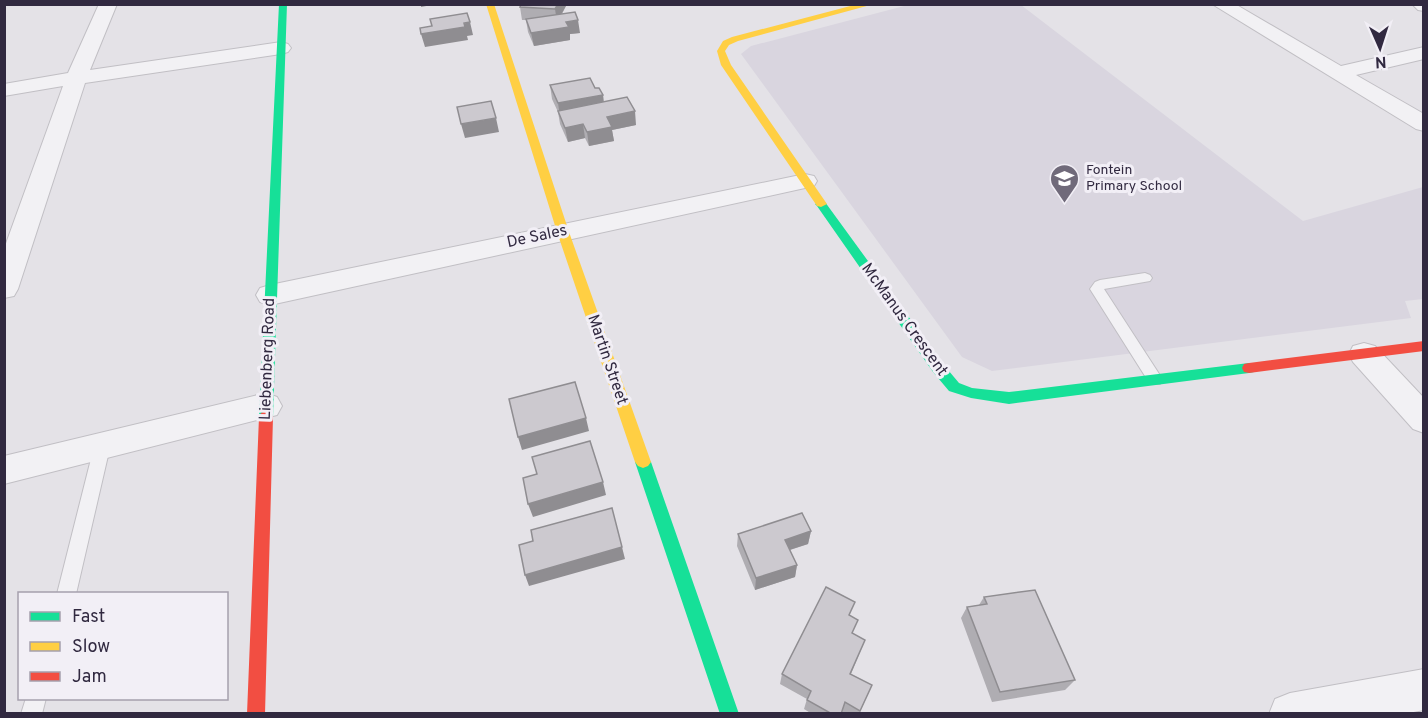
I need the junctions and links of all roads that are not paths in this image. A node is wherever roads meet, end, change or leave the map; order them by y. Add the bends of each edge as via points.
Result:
1 (108, 4) edge
2 (284, 4) edge
3 (490, 4) edge
4 (870, 4) edge
5 (1221, 4) edge
6 (281, 48) junction
7 (1424, 53) edge
8 (1337, 73) junction
9 (76, 78) junction
10 (4, 90) edge
11 (1424, 124) edge
12 (805, 181) junction
13 (563, 232) junction
14 (1145, 278) dead end
15 (4, 290) edge
16 (270, 295) junction
17 (1424, 346) edge
18 (1364, 354) junction
19 (1155, 380) junction
20 (266, 406) junction
21 (1424, 420) edge
22 (102, 447) junction
23 (4, 470) edge
24 (66, 592) edge
25 (1424, 689) edge
26 (256, 714) edge
27 (730, 714) edge
28 (1290, 714) edge

1 - 9 street
2 - 6 street, Liebenberg Road
3 - 13 street, Martin Street
4 - 12 street, McManus Crescent via 735,39 721,51 726,65
5 - 8 street
6 - 9 street
6 - 16 street, Liebenberg Road
7 - 8 street
8 - 11 street
9 - 10 street
9 - 15 street
12 - 13 street, De Sales
12 - 19 street, McManus Crescent via 954,387 1009,398
13 - 16 street, De Sales
13 - 27 street, Martin Street
14 - 19 lane via 1096,288
16 - 20 street, Liebenberg Road
17 - 18 street, McManus Crescent
18 - 19 street, McManus Crescent
18 - 21 street
20 - 22 street
20 - 26 street, Liebenberg Road
22 - 23 street
22 - 24 lane
25 - 28 street

